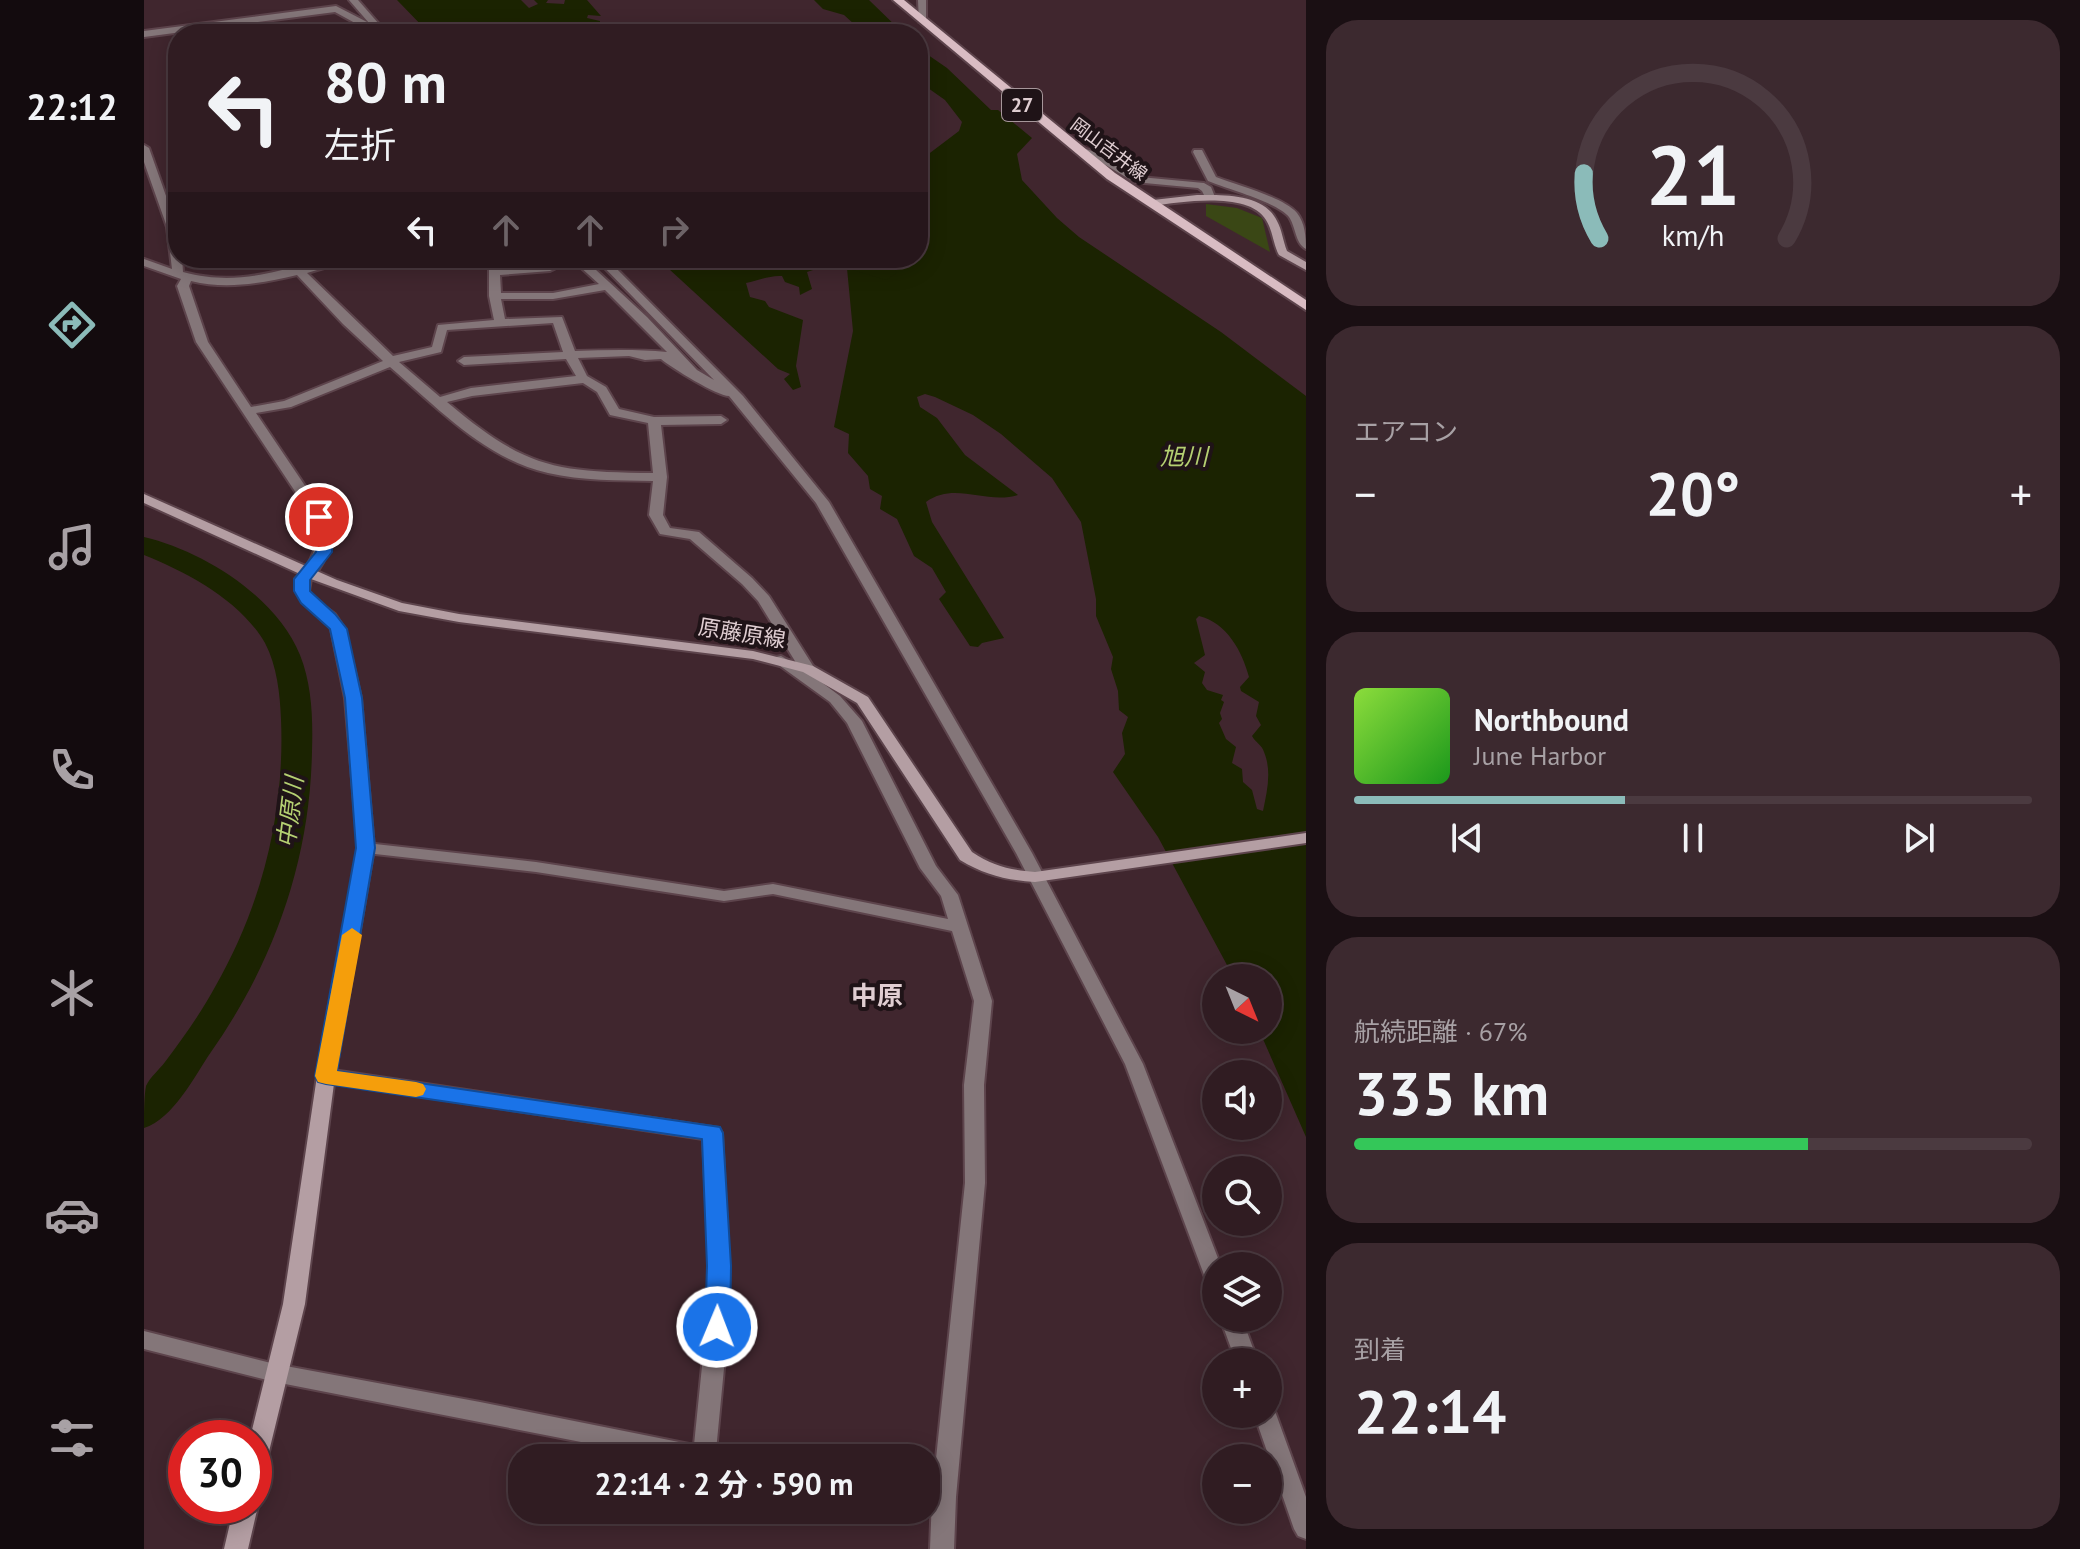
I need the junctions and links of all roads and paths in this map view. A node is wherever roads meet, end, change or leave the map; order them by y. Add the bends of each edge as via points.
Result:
1 (353, 0) edge
2 (898, 0) edge
3 (922, 0) edge
4 (923, 22) junction
5 (257, 24) edge
6 (364, 24) edge
7 (373, 24) edge
8 (925, 24) edge
9 (928, 26) edge
10 (168, 33) edge
11 (144, 34) edge
12 (144, 148) edge
13 (1079, 150) junction
14 (1198, 152) dead end
15 (1210, 197) junction
16 (1153, 203) junction
17 (168, 216) edge
18 (1306, 246) edge
19 (144, 262) edge
20 (1306, 267) edge
21 (181, 268) edge
22 (315, 268) edge
23 (494, 268) edge
24 (588, 268) edge
25 (610, 268) edge
26 (300, 272) junction
27 (183, 275) junction
28 (607, 286) junction
29 (495, 296) junction
30 (1306, 306) edge
31 (1306, 319) edge
32 (500, 323) junction
33 (570, 355) junction
34 (464, 361) dead end
35 (390, 362) junction
36 (693, 373) junction
37 (583, 379) junction
38 (739, 399) junction
39 (438, 401) junction
40 (247, 411) junction
41 (721, 420) dead end
42 (654, 421) junction
43 (660, 477) junction
44 (144, 498) edge
45 (309, 573) junction
46 (781, 660) junction
47 (808, 669) junction
48 (1306, 838) edge
49 (366, 848) junction
50 (1043, 876) junction
51 (957, 926) junction
52 (326, 1076) junction
53 (1205, 1252) edge
54 (144, 1340) edge
55 (275, 1373) junction
56 (265, 1420) edge
57 (1270, 1428) edge
58 (639, 1444) edge
59 (707, 1444) edge
60 (940, 1456) edge
61 (242, 1524) edge
62 (939, 1524) edge
63 (1306, 1529) edge
64 (236, 1549) edge
65 (942, 1549) edge

1 - 7 street
2 - 4 main road, 岡山吉井線 / 27
3 - 4 street
4 - 8 main road, 岡山吉井線 / 27
5 - 6 street via 336,9
9 - 13 main road, 岡山吉井線 / 27
10 - 11 street
12 - 17 street
13 - 15 street via 1138,180 1200,185
13 - 16 main road, 岡山吉井線 / 27
14 - 18 street via 1212,179 1293,215
15 - 16 street
15 - 20 street via 1266,212 1283,253
16 - 30 main road, 岡山吉井線 / 27
16 - 31 main road, 岡山吉井線 / 27
19 - 27 street
21 - 27 street
22 - 26 street
23 - 29 street
24 - 28 street
25 - 38 street
26 - 27 street via 225,283
26 - 35 street
27 - 40 street via 202,342
28 - 29 street via 553,296
28 - 36 street
29 - 32 street
32 - 33 street via 558,319
32 - 35 street via 442,327 437,349
33 - 34 street
33 - 36 street via 664,355
33 - 37 street
35 - 39 street
35 - 40 street via 287,404
36 - 38 street
37 - 39 street
37 - 42 street via 602,390 614,412
38 - 50 street via 822,502 1024,853
39 - 43 street via 510,456 536,466
40 - 45 street via 319,517 324,552
41 - 42 street
42 - 43 street
43 - 47 street via 656,515 665,531 694,535 747,581
44 - 45 street, 原藤原線
45 - 46 street, 原藤原線 via 424,613
45 - 49 street via 302,579 302,591 338,629 353,698
46 - 47 street, 原藤原線
46 - 51 street via 835,699 854,721 928,868 949,895
47 - 50 street, 原藤原線 via 863,700 966,856 1006,875
48 - 50 street, 原藤原線
49 - 51 street via 724,896 773,889
49 - 52 street
50 - 53 street via 1134,1064
51 - 60 street via 983,1001 974,1085 975,1183
52 - 55 street via 302,1260
52 - 59 street via 712,1133 719,1266
54 - 55 street
55 - 56 street
55 - 58 street
57 - 63 street
61 - 64 street
62 - 65 street

